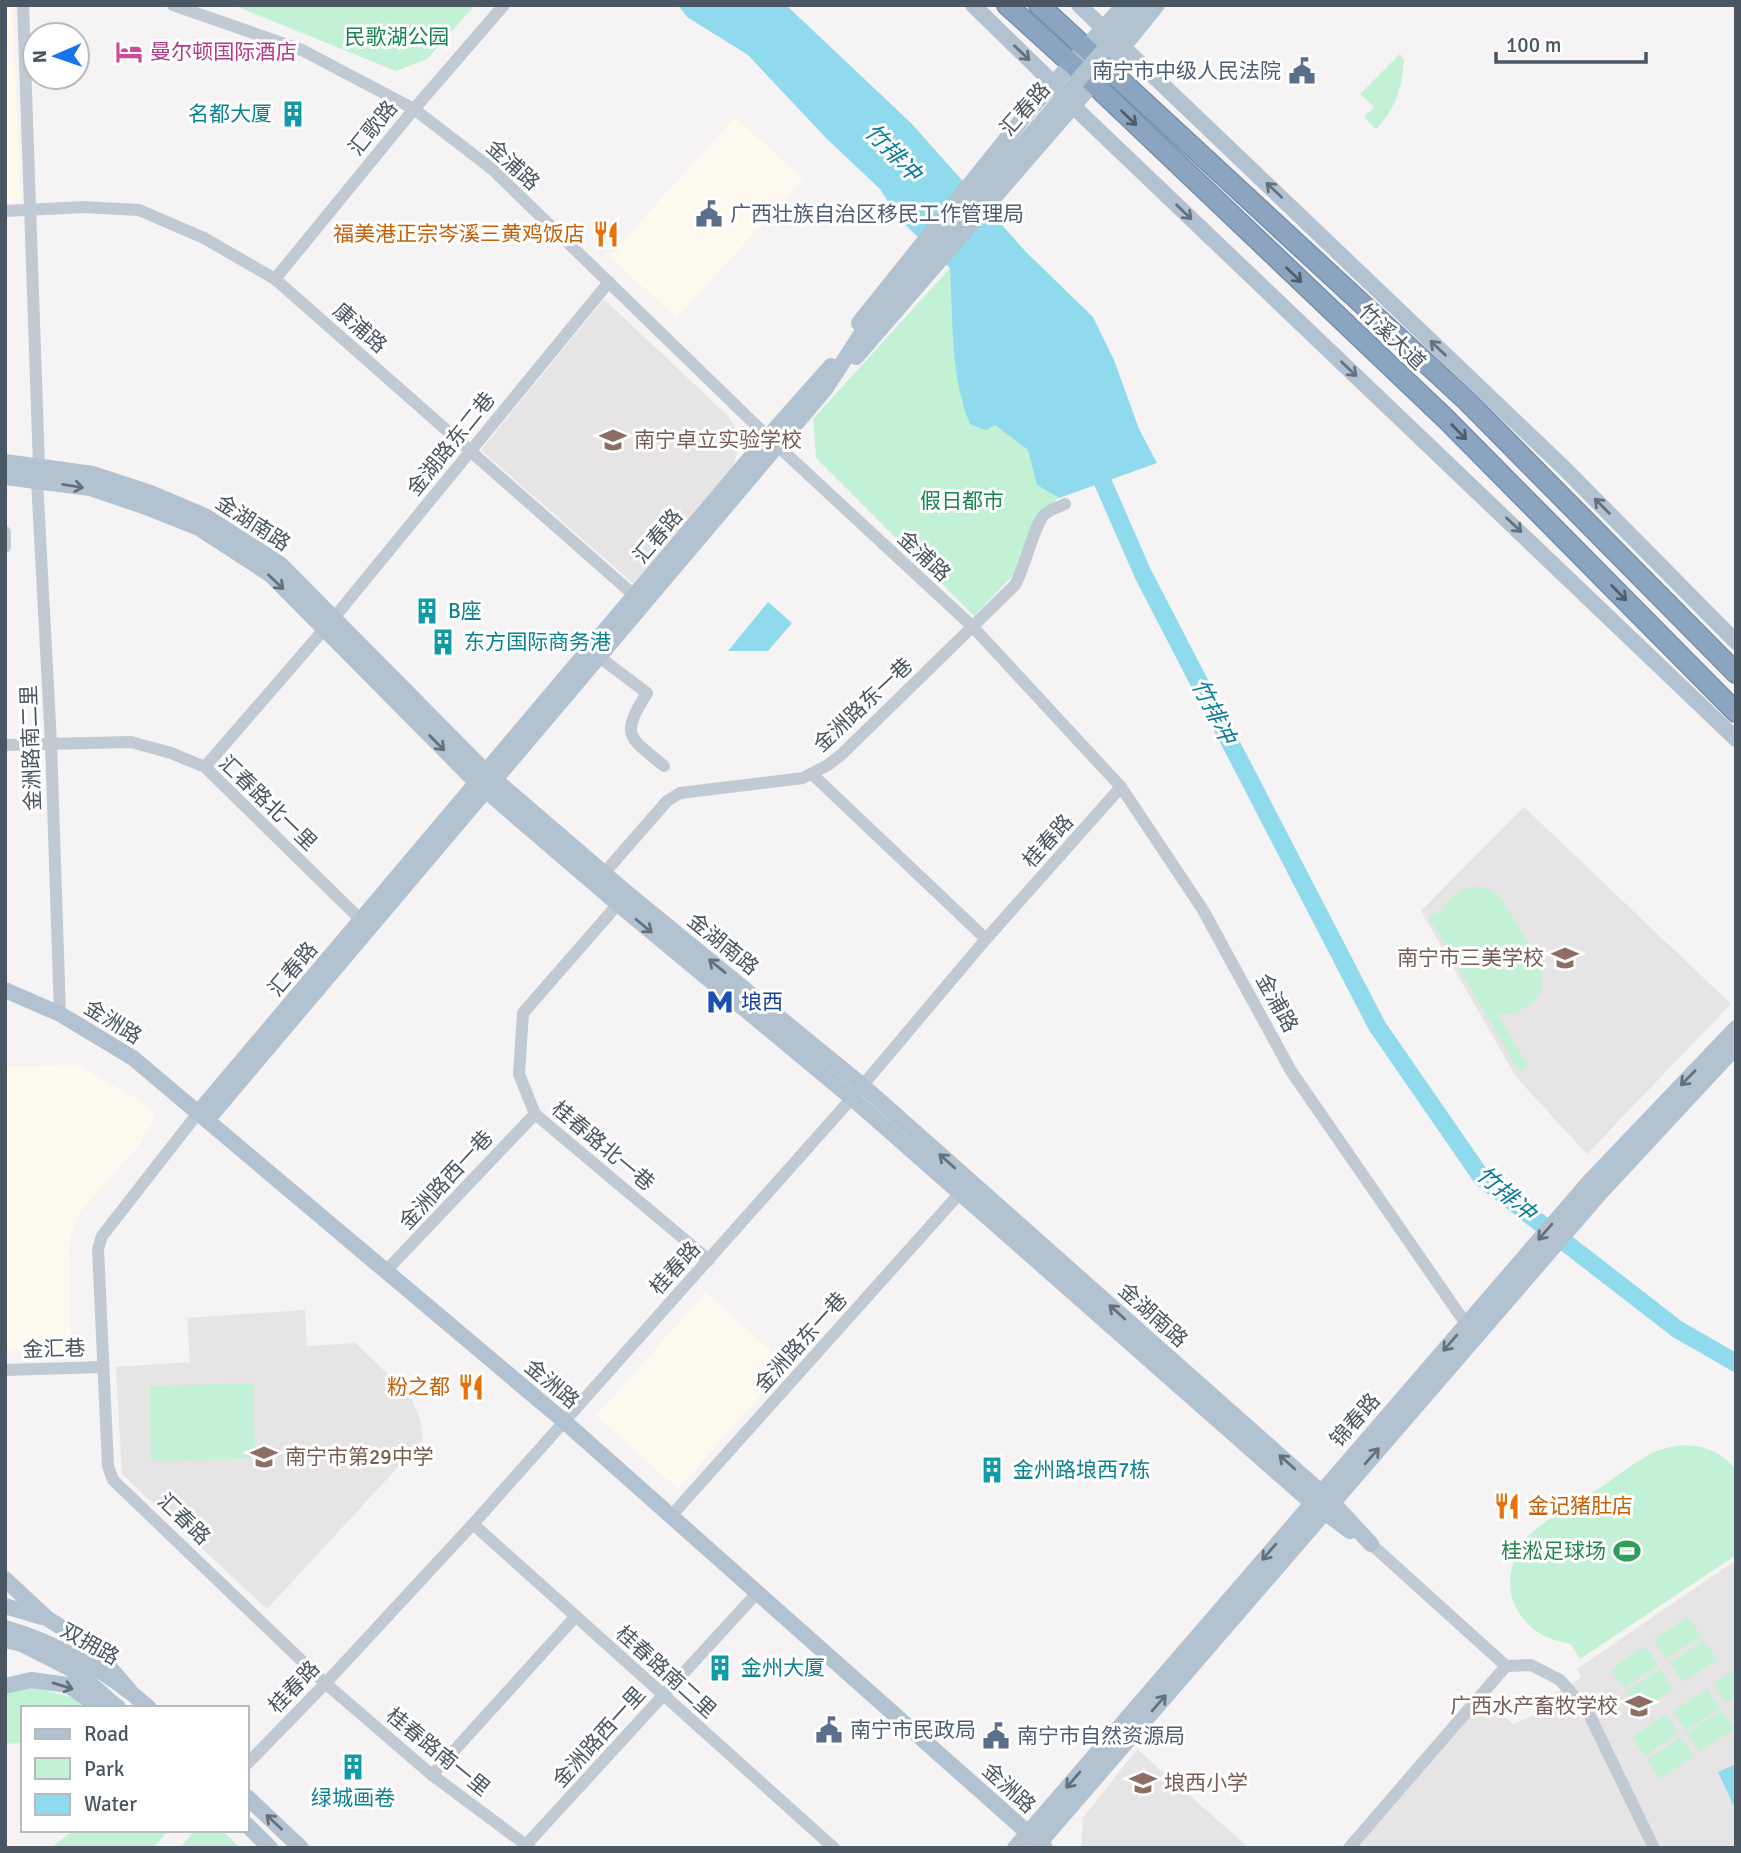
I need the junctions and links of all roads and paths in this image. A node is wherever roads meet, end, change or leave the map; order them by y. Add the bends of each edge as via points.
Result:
1 (23, 5) edge
2 (173, 5) edge
3 (504, 5) edge
4 (973, 5) edge
5 (1007, 5) edge
6 (1039, 5) edge
7 (1079, 5) edge
8 (1142, 5) edge
9 (1157, 5) edge
10 (1127, 12) edge
11 (1103, 28) junction
12 (1124, 46) junction
13 (1084, 48) junction
14 (1071, 64) junction
15 (1107, 67) junction
16 (1053, 83) junction
17 (1093, 83) junction
18 (1073, 106) junction
19 (414, 109) junction
20 (31, 210) junction
21 (5, 212) edge
22 (275, 279) junction
23 (609, 282) junction
24 (822, 384) junction
25 (772, 440) junction
26 (470, 450) junction
27 (5, 463) edge
28 (38, 473) junction
29 (5, 477) edge
30 (1065, 504) dead end
31 (5, 532) edge
32 (5, 547) edge
33 (635, 596) junction
34 (328, 624) junction
35 (973, 627) junction
36 (1736, 642) edge
37 (598, 656) junction
38 (1736, 673) edge
39 (1736, 712) edge
40 (1736, 739) edge
41 (51, 743) junction
42 (5, 745) edge
43 (664, 766) dead end
44 (205, 767) junction
45 (812, 774) junction
46 (486, 781) junction
47 (1121, 788) junction
48 (600, 878) junction
49 (618, 904) junction
50 (362, 920) junction
51 (986, 939) junction
52 (5, 990) edge
53 (60, 1014) junction
54 (1736, 1028) edge
55 (1736, 1047) edge
56 (857, 1092) junction
57 (535, 1114) junction
58 (203, 1117) junction
59 (1595, 1186) junction
60 (960, 1194) junction
61 (709, 1260) junction
62 (385, 1272) junction
63 (1499, 1296) junction
64 (1466, 1324) junction
65 (103, 1367) junction
66 (5, 1370) edge
67 (565, 1422) junction
68 (1322, 1503) junction
69 (671, 1516) junction
70 (473, 1524) junction
71 (1371, 1544) joint
72 (5, 1579) edge
73 (757, 1592) junction
74 (5, 1606) edge
75 (576, 1616) junction
76 (48, 1619) junction
77 (5, 1628) edge
78 (5, 1640) edge
79 (1506, 1666) junction
80 (325, 1683) junction
81 (5, 1686) edge
82 (130, 1690) junction
83 (664, 1695) junction
84 (103, 1706) edge
85 (116, 1706) edge
86 (147, 1706) edge
87 (248, 1763) edge
88 (432, 1775) junction
89 (248, 1798) edge
90 (248, 1826) edge
91 (1037, 1843) edge
92 (528, 1846) edge
93 (270, 1848) edge
94 (301, 1848) edge
95 (834, 1848) edge
96 (1015, 1848) edge
97 (1349, 1848) edge
98 (1654, 1848) edge

1 - 20 street, 金洲路南二里
2 - 19 street, 金浦路 via 302,50
3 - 19 street, 汇歌路
4 -> 16 main road
5 - 14 highway, 竹溪大道
6 - 13 highway, 竹溪大道
7 - 11 main road
8 - 10 main road
9 - 12 main road
10 - 11 main road
10 - 24 main road, 汇春路, bridge
11 - 12 main road
11 - 13 main road
12 - 15 main road
36 -> 12 main road via 1564,468
13 - 14 main road
13 - 15 highway, 竹溪大道
14 - 16 main road
14 - 17 highway, 竹溪大道
15 - 17 main road
15 - 38 highway, 竹溪大道 via 1466,400
16 - 18 main road
16 - 24 main road via 848,337
17 - 18 main road
17 -> 39 highway, 竹溪大道 via 1446,419
18 - 24 main road via 862,351
18 -> 40 main road
19 - 22 street, 汇歌路
19 - 23 street, 金浦路 via 492,169
20 - 21 street, 康浦路
20 - 22 street, 康浦路 via 139,210 204,238
20 - 28 street, 金洲路南二里
22 - 26 street, 康浦路
23 - 25 street, 金浦路
23 - 26 street, 金湖路东二巷
24 - 25 main road, 汇春路
25 - 33 main road, 汇春路
25 - 35 street, 金浦路
25 - 37 main road, 汇春路
26 - 33 street, 康浦路
26 - 34 street, 金湖路东二巷
27 - 28 main road, 金湖南路
28 - 29 main road, 金湖南路
28 - 34 main road, 金湖南路 via 146,506 199,528 271,575
28 - 41 street, 金洲路南二里
30 - 35 street, 金洲路东一巷 via 1040,521 1023,573
31 - 32 street
33 - 46 main road, 汇春路
34 - 44 street, 金湖路东二巷
34 - 46 main road, 金湖南路
35 - 45 street, 金洲路东一巷 via 842,754
35 - 47 street, 金浦路
37 - 43 street via 647,693 630,720 630,731
37 - 46 main road, 汇春路
41 - 42 street, 汇春路北一里
41 - 44 street, 汇春路北一里 via 131,742
41 - 53 street, 金洲路南二里
44 - 50 street, 汇春路北一里
45 - 48 street, 金洲路东一巷 via 680,793 667,801
45 - 51 street
46 - 48 main road, 金湖南路
46 - 50 main road, 汇春路
46 - 58 main road, 汇春路
47 - 51 street, 桂春路
47 - 64 street, 金浦路 via 1203,910 1291,1071
48 - 49 main road, 金湖南路
56 -> 48 main road, 金湖南路
49 -> 56 main road, 金湖南路
49 - 57 street, 桂春路北一巷 via 523,1013 519,1073
50 - 58 main road, 汇春路
51 - 56 street, 桂春路
52 - 53 main road, 金洲路
53 - 58 main road, 金洲路 via 133,1058
54 -> 59 main road, 锦春路
55 - 59 main road, 锦春路
56 - 60 main road, 金湖南路
56 - 61 street, 桂春路
68 -> 56 main road, 金湖南路
57 - 61 street, 桂春路北一巷
57 - 62 street, 金洲路西一巷
58 - 62 main road, 金洲路
58 - 65 street, 汇春路 via 102,1236 98,1249
59 - 63 main road, 锦春路
60 - 68 main road, 金湖南路
60 - 69 street, 金洲路东一巷
61 - 67 street, 桂春路
62 - 67 main road, 金洲路
63 - 64 main road, 锦春路
68 -> 63 main road, 锦春路
64 -> 68 main road, 锦春路
65 - 66 street, 金汇巷
65 - 80 street, 汇春路 via 108,1466 113,1480
67 - 69 main road, 金洲路
67 - 70 street, 桂春路
68 - 71 main road, 金湖南路
68 - 91 main road, 锦春路
69 - 73 main road, 金洲路
70 - 75 street, 桂春路南二里
70 - 80 street, 桂春路
71 - 79 street, 金湖南路
72 - 76 main road
73 - 83 street, 金洲路西一里
73 - 91 main road, 金洲路
74 - 76 main road
75 - 83 street, 桂春路南二里
75 - 88 street
76 - 82 main road via 90,1646
77 - 82 main road, 双拥路 via 83,1661
78 - 85 main road, 双拥路 via 77,1672
79 - 97 street
79 - 98 street via 1531,1665 1560,1680 1588,1712
80 - 87 street, 桂春路
80 - 88 street, 桂春路南一里
81 -> 84 main road via 31,1680 68,1685
82 - 86 main road, 双拥路
83 - 92 street, 金洲路西一里
83 - 95 street, 桂春路南二里
88 - 92 street, 桂春路南一里
94 -> 89 main road
90 - 93 main road
91 - 96 main road, 锦春路

